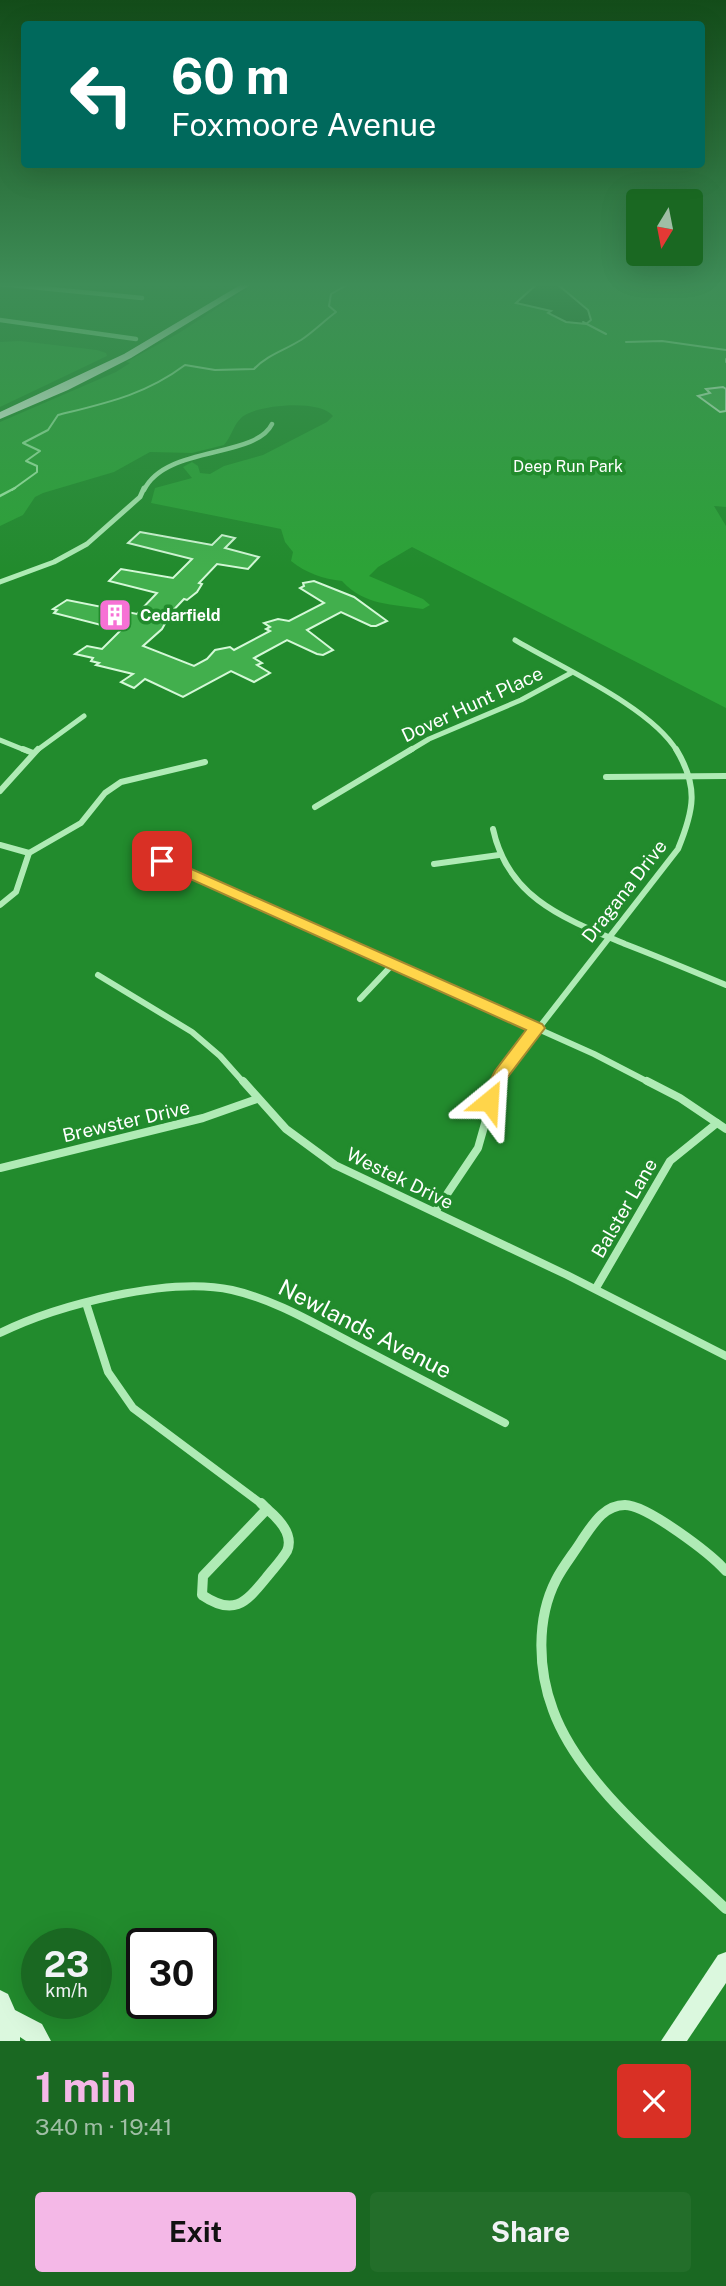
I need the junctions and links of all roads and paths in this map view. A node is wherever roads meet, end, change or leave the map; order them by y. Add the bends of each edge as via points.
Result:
1 (65, 379) edge
2 (79, 379) edge
3 (0, 409) edge
4 (0, 416) edge
5 (272, 424) dead end
6 (0, 582) edge
7 (515, 640) dead end
8 (571, 673) junction
9 (84, 716) dead end
10 (0, 740) edge
11 (33, 753) junction
12 (205, 762) dead end
13 (695, 776) junction
14 (726, 776) edge
15 (606, 777) dead end
16 (0, 790) edge
17 (315, 807) dead end
18 (493, 829) dead end
19 (0, 845) edge
20 (144, 852) dead end
21 (29, 853) junction
22 (499, 855) junction
23 (434, 864) dead end
24 (0, 905) edge
25 (608, 937) junction
26 (393, 964) junction
27 (97, 975) dead end
28 (726, 985) edge
29 (360, 999) dead end
30 (537, 1028) junction
31 (257, 1099) junction
32 (717, 1123) junction
33 (726, 1129) edge
34 (1, 1164) edge
35 (435, 1212) junction
36 (596, 1288) junction
37 (86, 1303) junction
38 (0, 1333) edge
39 (726, 1356) edge
40 (505, 1423) dead end
41 (268, 1508) junction
42 (726, 1571) edge
43 (726, 1909) edge
44 (726, 1963) edge
45 (4, 2021) edge
46 (39, 2041) edge
47 (673, 2041) edge

1 - 3 main road
2 - 4 main road
5 - 6 street via 256,440 188,458 156,475 140,497 90,541 54,562
7 - 8 street, Dragana Drive
8 - 13 street, Dragana Drive via 661,726 681,748
8 - 17 street, Dover Hunt Place via 429,739
9 - 11 street
10 - 11 street
11 - 16 street
12 - 21 street via 121,782 105,793 81,823
13 - 14 street
13 - 15 street
13 - 25 street, Dragana Drive via 698,798 689,832
18 - 22 street
19 - 21 street
20 - 26 street
21 - 24 street via 16,892
22 - 23 street
22 - 25 street via 537,900
25 - 28 street
25 - 30 street, Dragana Drive
26 - 29 street
26 - 30 street
27 - 31 street, Westek Drive via 120,993 193,1033
30 - 32 street via 646,1078
30 - 35 street, Dragana Drive via 493,1087 477,1150
31 - 34 street, Brewster Drive via 203,1118
31 - 35 street, Westek Drive via 316,1153
32 - 33 street
32 - 36 street, Balster Lane via 670,1161
35 - 36 street, Westek Drive
36 - 39 street, Westek Drive
37 - 38 street, Newlands Avenue via 33,1317
37 - 40 street, Newlands Avenue via 175,1286 248,1294 281,1306
37 - 41 street via 103,1364 133,1408
41 - 41 street via 284,1523 290,1542 286,1553 245,1603 231,1608 214,1605 202,1595 202,1576
42 - 43 street via 709,1553 636,1506 610,1506 597,1518 551,1589 541,1643 548,1700 582,1766 604,1793
44 - 47 main road
45 - 46 main road via 34,2032

